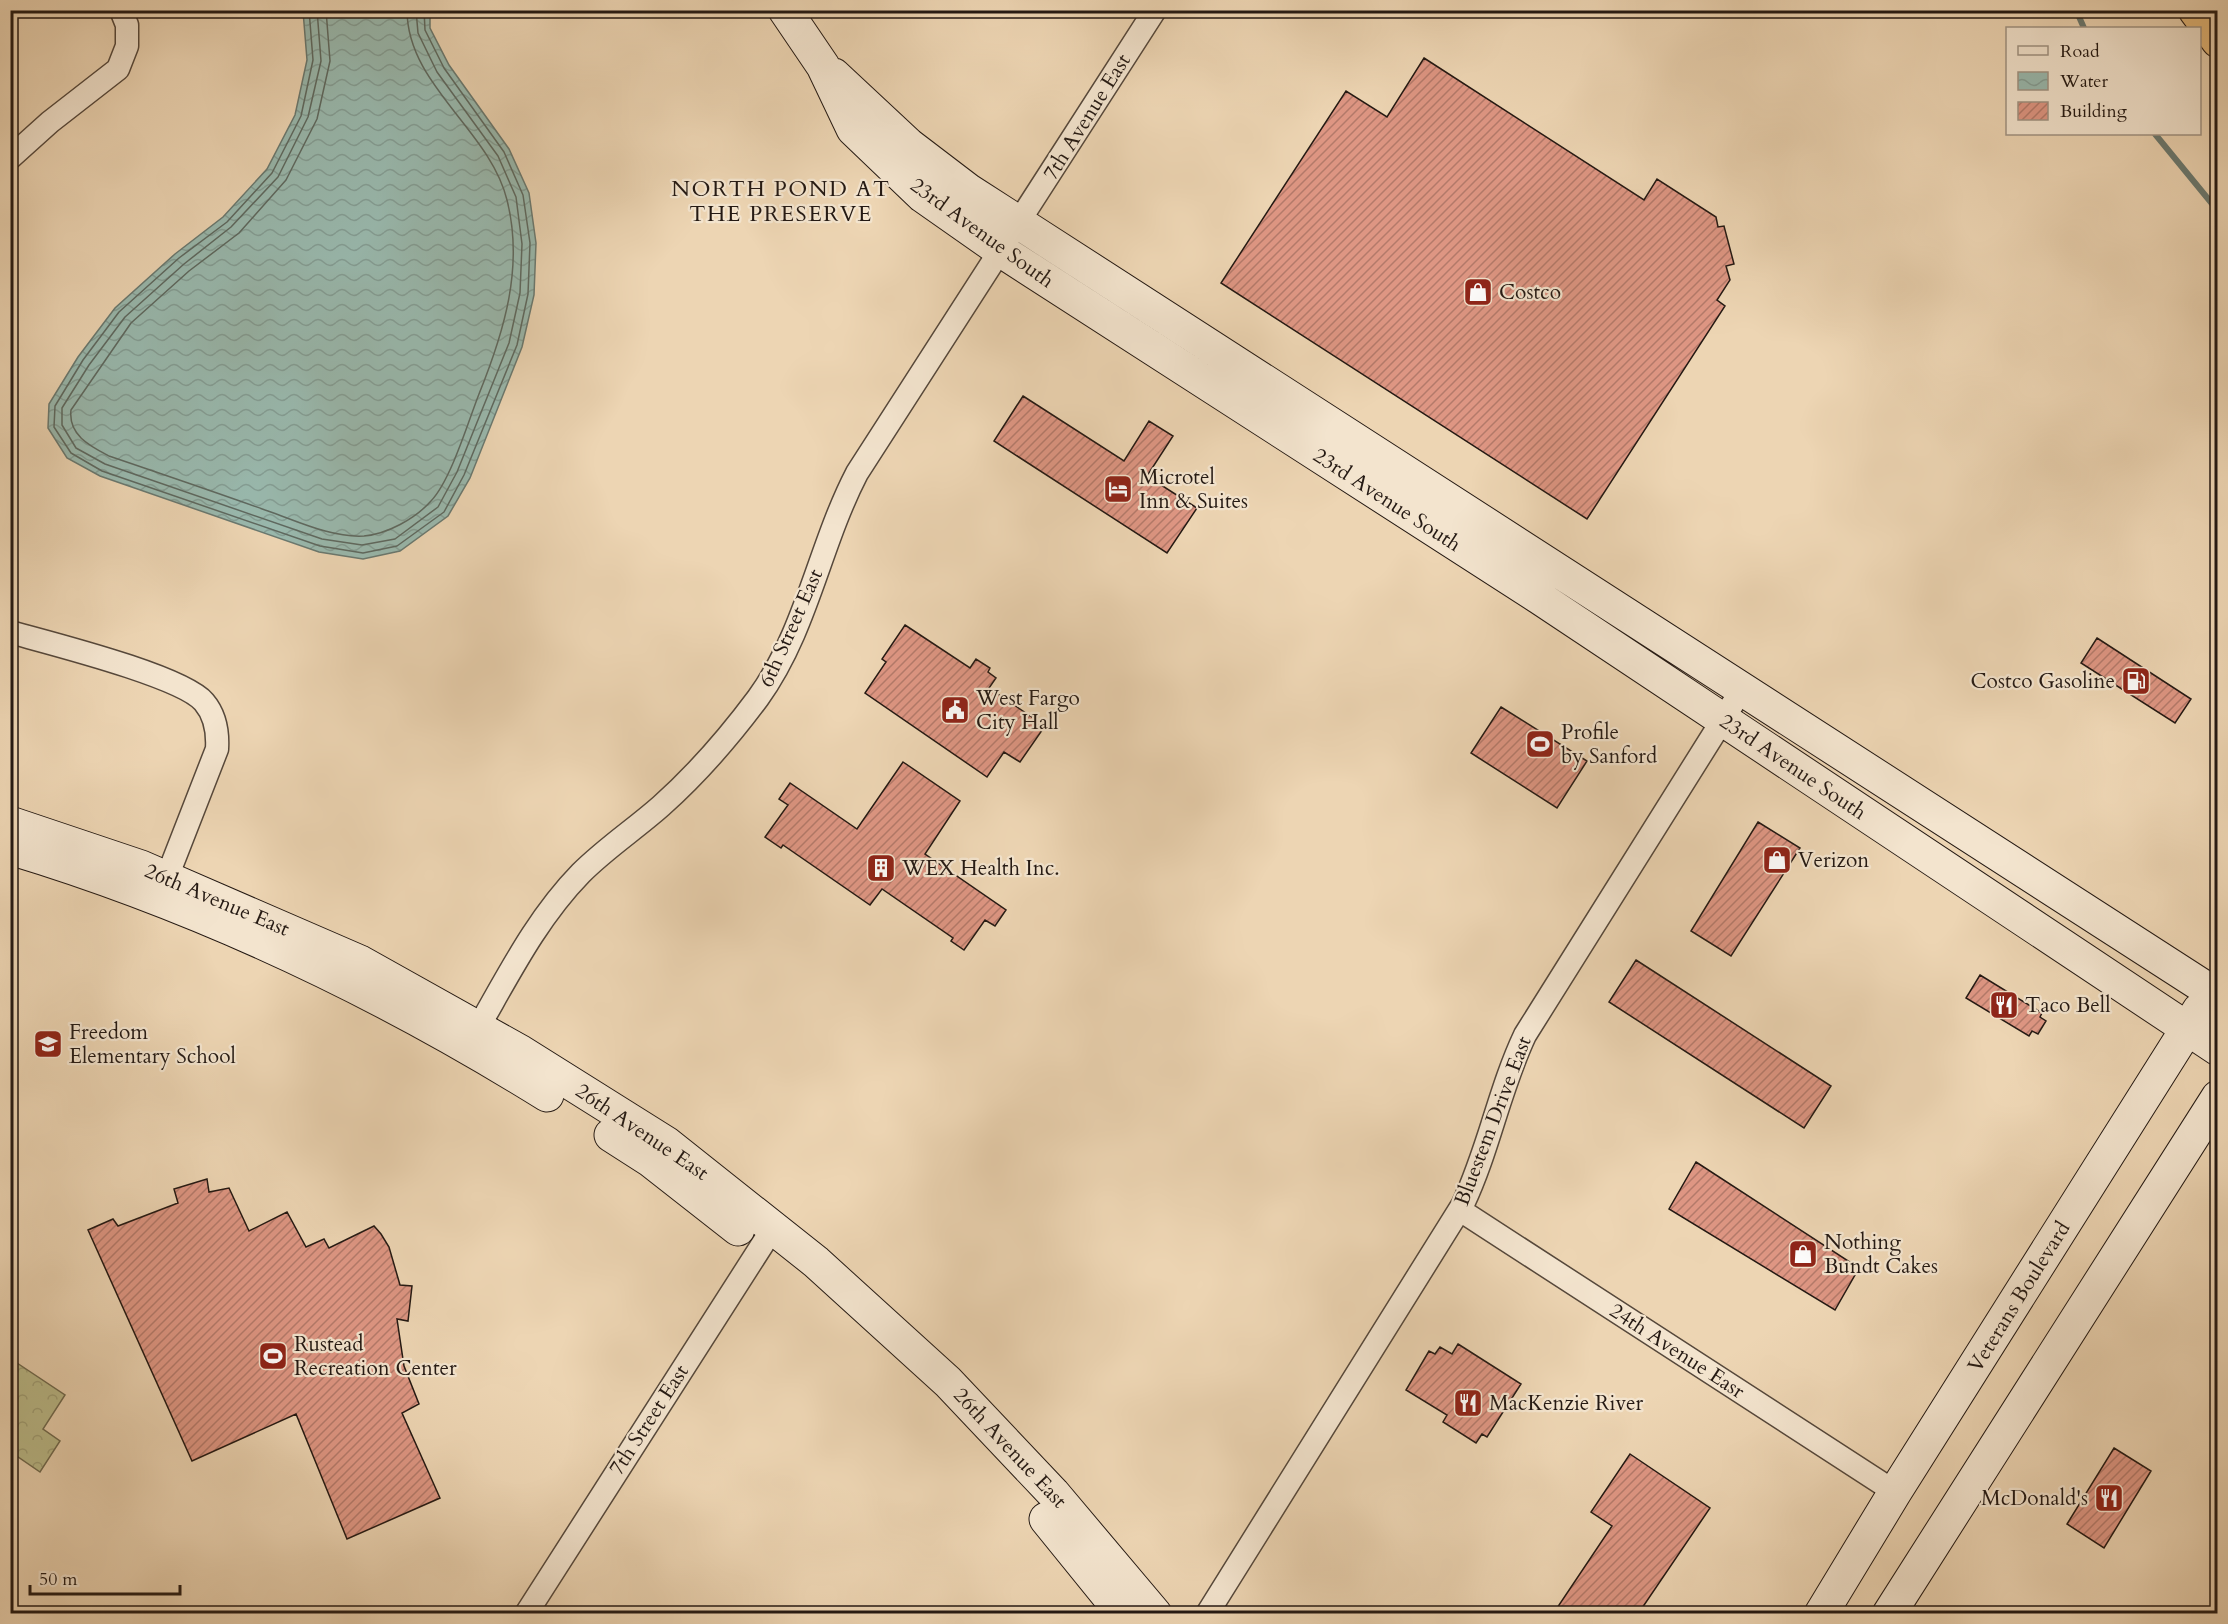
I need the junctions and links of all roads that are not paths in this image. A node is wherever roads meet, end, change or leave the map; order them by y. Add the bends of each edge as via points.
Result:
1 (121, 10) edge
2 (785, 10) edge
3 (1155, 10) edge
4 (2195, 10) edge
5 (2217, 40) edge
6 (823, 66) junction
7 (10, 158) edge
8 (1019, 223) junction
9 (1000, 250) junction
10 (10, 632) edge
11 (1742, 689) junction
12 (1722, 719) junction
13 (10, 823) edge
14 (10, 848) edge
15 (162, 890) junction
16 (2215, 990) edge
17 (2187, 1029) junction
18 (475, 1040) junction
19 (2217, 1049) edge
20 (2217, 1097) edge
21 (1460, 1210) junction
22 (767, 1237) junction
23 (1895, 1492) junction
24 (526, 1614) edge
25 (1123, 1614) edge
26 (1155, 1614) edge
27 (1207, 1614) edge
28 (1821, 1614) edge
29 (1889, 1614) edge

1 - 7 street via 127,25 127,46 118,69
2 - 6 street
3 - 8 street, 7th Avenue East
4 - 5 highway
6 - 8 street, 23rd Avenue South via 909,145
6 - 9 street, 23rd Avenue South via 853,129 923,196
8 - 9 street, 6th Street East
8 - 11 street, 23rd Avenue South
9 - 12 street, 23rd Avenue South
9 - 18 street, 6th Street East via 857,473 834,522 798,622 760,695 698,773 603,853 563,893 529,939
10 - 15 street via 186,689 204,702 212,714 217,725 217,749
11 - 12 street, Bluestem Drive East
11 - 16 street, 23rd Avenue South
12 - 17 street, 23rd Avenue South
12 - 21 street, Bluestem Drive East via 1525,1035 1503,1086 1481,1163
13 - 15 street, 26th Avenue East via 141,867
14 - 15 street, 26th Avenue East
15 - 18 street, 26th Avenue East via 235,906 360,962
16 - 17 street, Veterans Boulevard
17 - 19 street, 23rd Avenue South
17 - 23 street, Veterans Boulevard
18 - 22 street, 26th Avenue East via 666,1143
20 - 29 street
21 - 23 street, 24th Avenue Easr
21 - 27 street, Bluestem Drive East
22 - 24 street, 7th Street East
22 - 25 street, 26th Avenue East via 800,1278 930,1395 1035,1505
22 - 26 street, 26th Avenue East via 816,1262 948,1382 1053,1493
23 - 28 street, Veterans Boulevard

